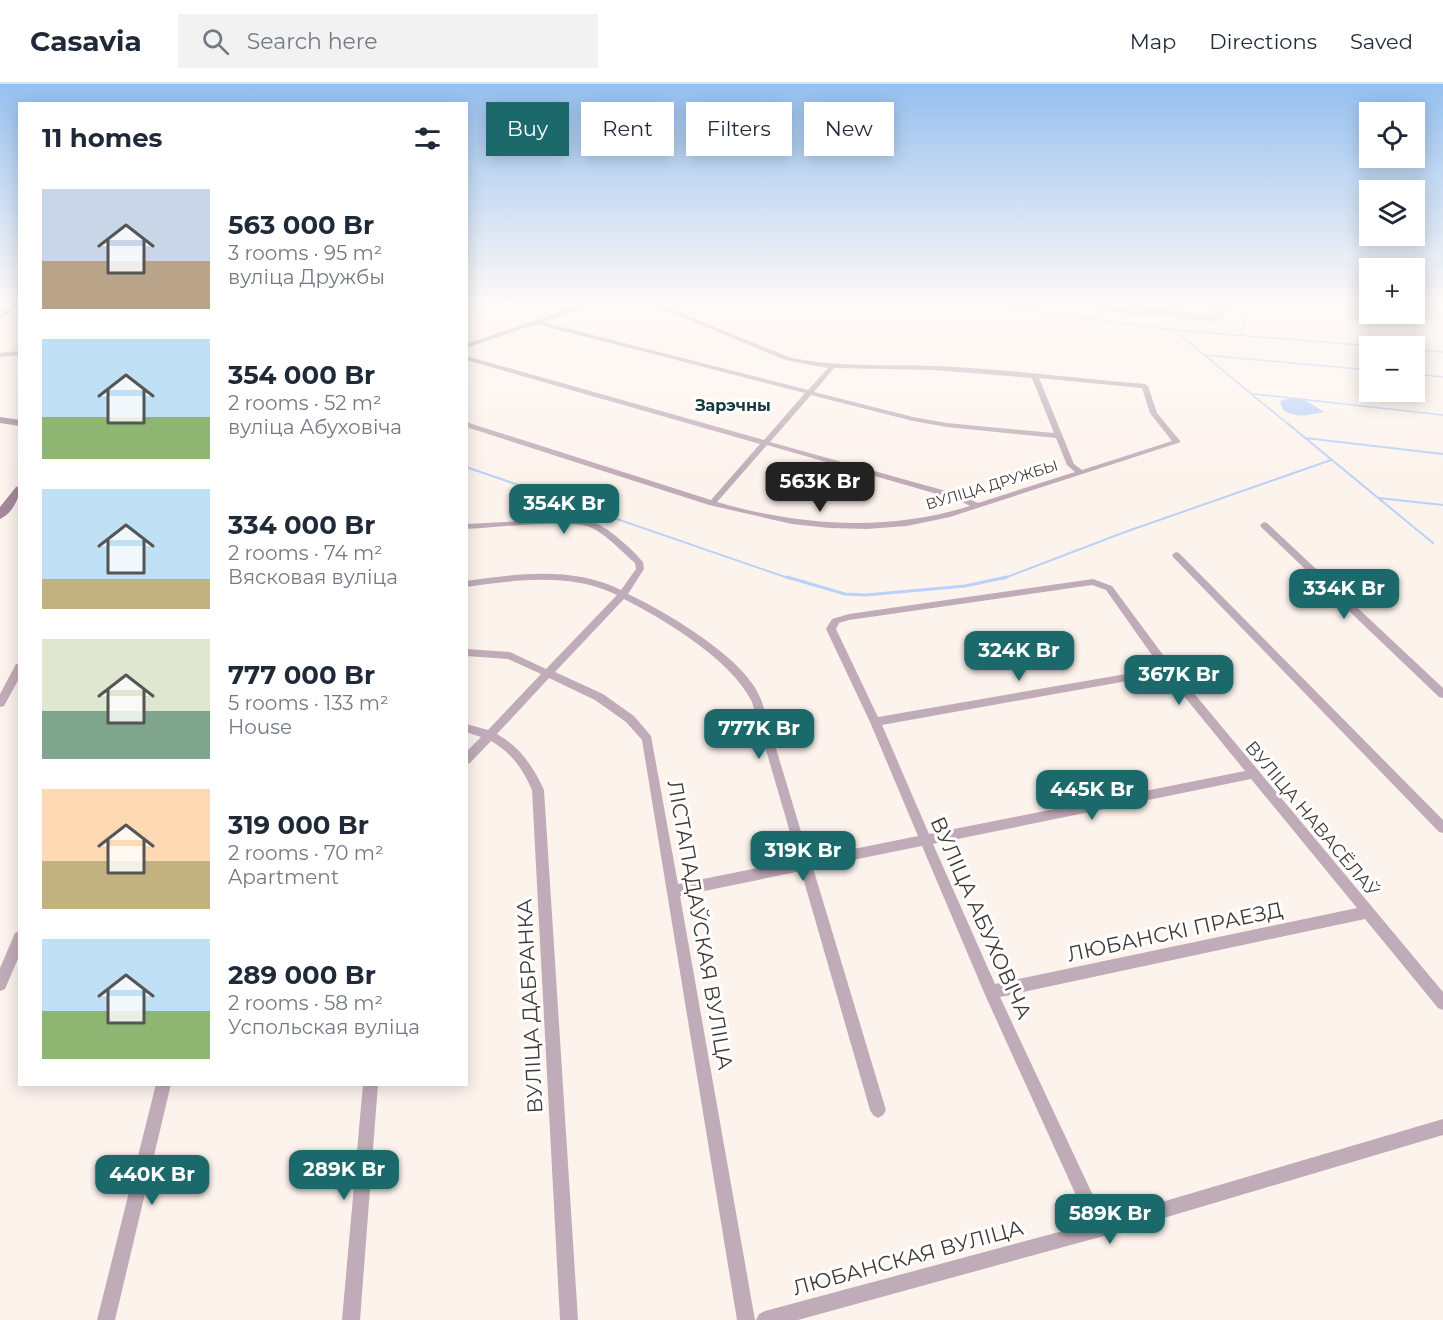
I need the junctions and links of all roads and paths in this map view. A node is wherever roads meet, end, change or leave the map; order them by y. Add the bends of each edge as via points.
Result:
1 (475, 360) edge
2 (683, 360) edge
3 (794, 360) edge
4 (831, 368) junction
5 (1035, 377) junction
6 (810, 392) junction
7 (0, 420) edge
8 (18, 423) edge
9 (468, 425) edge
10 (1060, 436) junction
11 (765, 442) junction
12 (1079, 472) junction
13 (18, 492) edge
14 (712, 503) junction
15 (976, 506) junction
16 (0, 515) edge
17 (1264, 525) dead end
18 (468, 526) edge
19 (1176, 555) dead end
20 (468, 584) edge
21 (623, 594) junction
22 (835, 621) joint
23 (468, 652) edge
24 (1168, 670) junction
25 (18, 671) edge
26 (549, 673) junction
27 (1443, 694) edge
28 (0, 703) edge
29 (875, 722) junction
30 (468, 728) edge
31 (491, 734) junction
32 (468, 758) edge
33 (1253, 774) junction
34 (1443, 828) edge
35 (925, 840) junction
36 (805, 866) junction
37 (674, 891) junction
38 (1368, 912) junction
39 (18, 942) edge
40 (0, 984) edge
41 (991, 992) junction
42 (1443, 1003) edge
43 (164, 1086) edge
44 (372, 1086) edge
45 (878, 1110) dead end
46 (1443, 1127) edge
47 (1100, 1229) junction
48 (106, 1320) edge
49 (351, 1320) edge
50 (569, 1320) edge
51 (746, 1320) edge
52 (765, 1320) edge

1 - 11 street
2 - 6 street
3 - 4 street
4 - 5 street via 933,368
4 - 6 street
5 - 10 street
5 - 12 street, ВУЛІЦА ДРУЖБЫ via 1145,386 1154,413 1177,442
6 - 10 street via 947,425
6 - 11 street
7 - 8 main road
9 - 14 street, ВУЛІЦА ДРУЖБЫ
10 - 12 street via 1071,465
11 - 14 street
11 - 15 street via 968,500
12 - 15 street, ВУЛІЦА ДРУЖБЫ
13 - 16 main road
14 - 15 street, ВУЛІЦА ДРУЖБЫ via 780,521 853,528 919,522
17 - 27 street
18 - 21 street via 559,521 593,525 639,562 640,569
19 - 34 street
20 - 21 street via 551,578 598,584
21 - 26 street
21 - 36 street via 681,629 746,681 757,702
22 - 24 street, ВУЛІЦА НАВАСЁЛАЎ via 1093,582 1109,588
22 - 29 street, ВУЛІЦА АБУХОВІЧА via 831,629
23 - 26 street, ЛІСТАПАДАЎСКАЯ ВУЛІЦА via 510,656
24 - 29 street
24 - 33 street, ВУЛІЦА НАВАСЁЛАЎ
25 - 28 street
26 - 31 street
26 - 37 street, ЛІСТАПАДАЎСКАЯ ВУЛІЦА via 599,698 630,719 647,739
29 - 35 street, ВУЛІЦА АБУХОВІЧА
30 - 31 street, ВУЛІЦА ДАБРАНКА
31 - 32 street
31 - 50 street, ВУЛІЦА ДАБРАНКА via 524,762 538,790
33 - 35 street
33 - 38 street, ВУЛІЦА НАВАСЁЛАЎ
35 - 36 street
35 - 41 street, ВУЛІЦА АБУХОВІЧА
36 - 37 street
36 - 45 street
37 - 51 street, ЛІСТАПАДАЎСКАЯ ВУЛІЦА
38 - 41 street, ЛЮБАНСКІ ПРАЕЗД
38 - 42 street, ВУЛІЦА НАВАСЁЛАЎ
39 - 40 street
41 - 47 street, ВУЛІЦА АБУХОВІЧА
43 - 48 street
44 - 49 street
46 - 47 street, ЛЮБАНСКАЯ ВУЛІЦА
47 - 52 street, ЛЮБАНСКАЯ ВУЛІЦА

